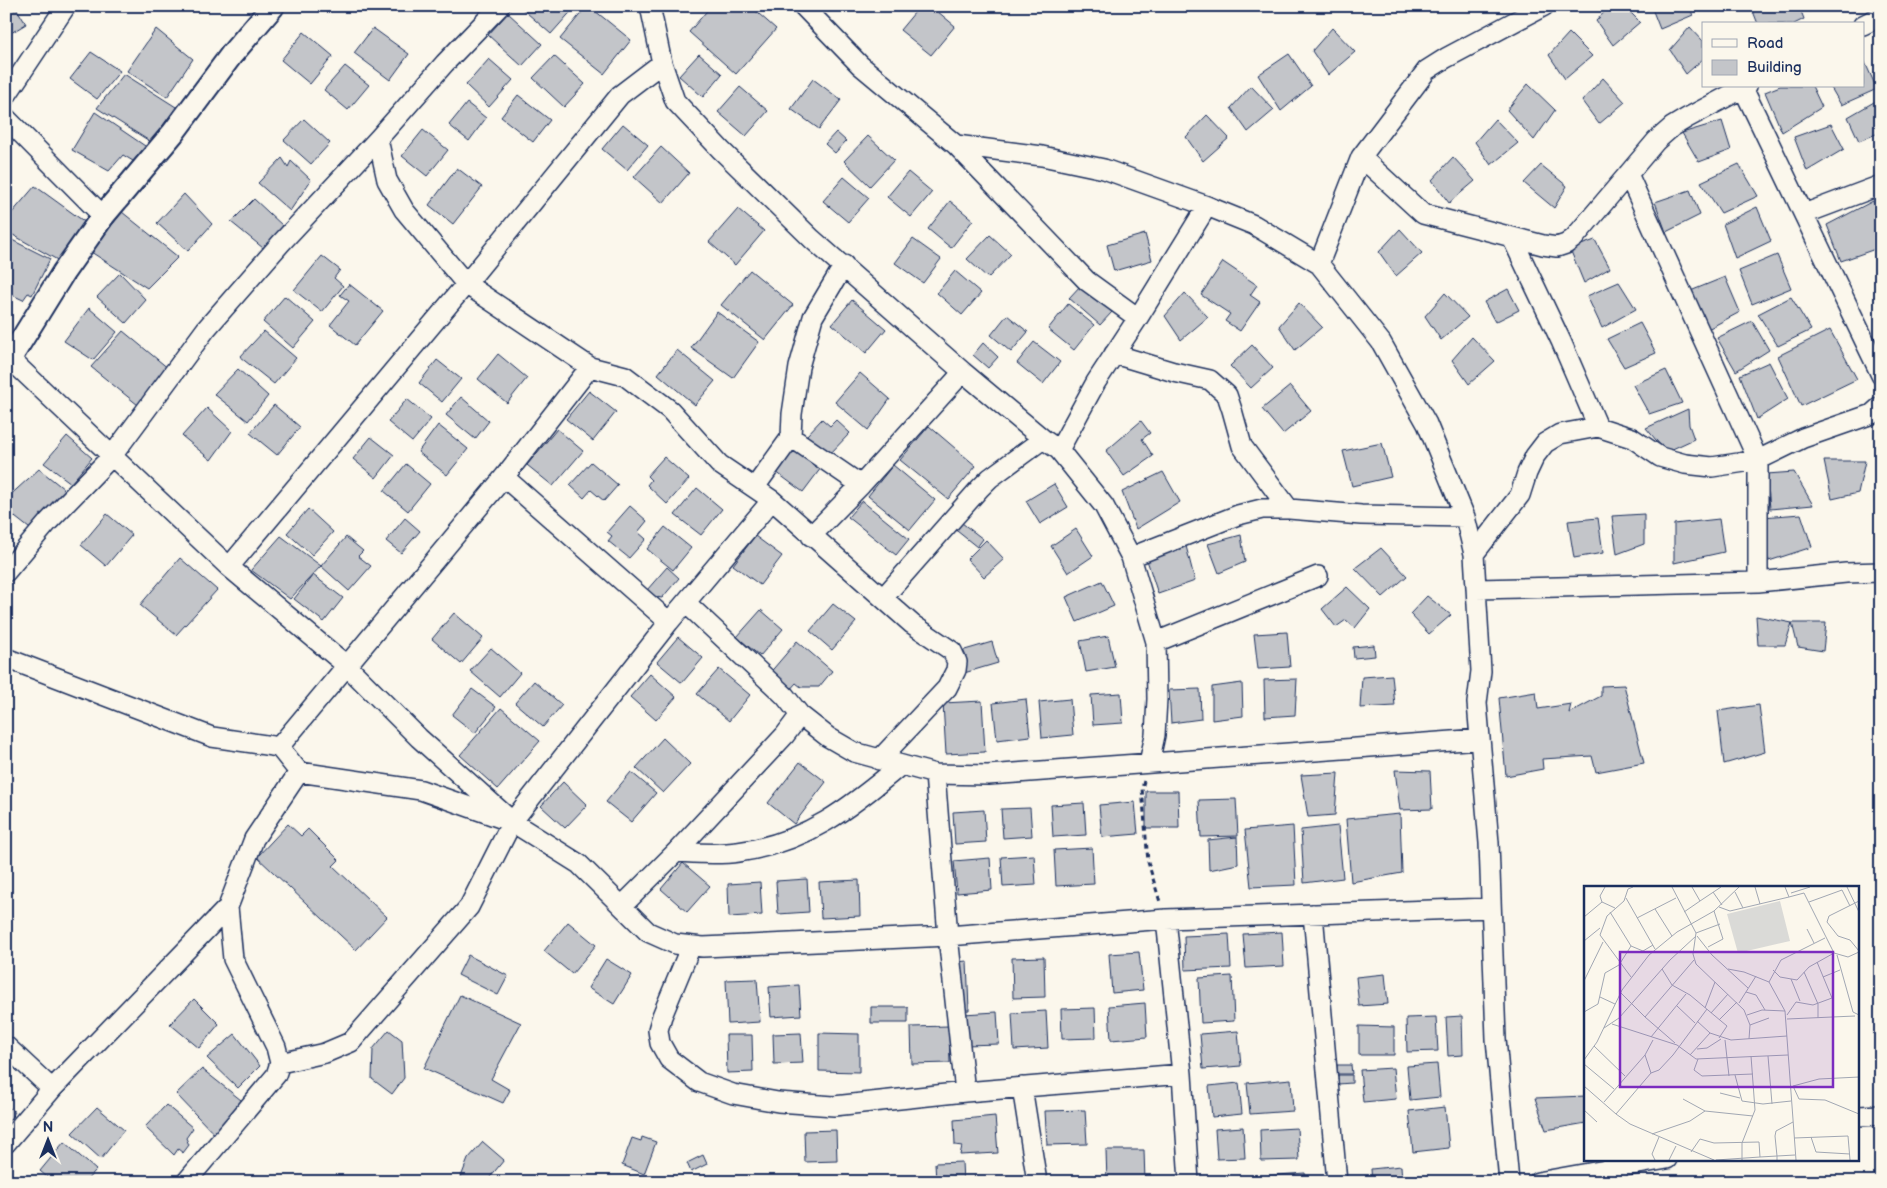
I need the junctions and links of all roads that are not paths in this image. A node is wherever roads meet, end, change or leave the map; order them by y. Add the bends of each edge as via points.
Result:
1 (66, 6) edge
2 (273, 6) edge
3 (500, 6) edge
4 (650, 6) edge
5 (802, 6) edge
6 (1544, 6) edge
7 (814, 14) edge
8 (1881, 16) edge
9 (1864, 25) edge
10 (662, 63) junction
11 (1743, 88) edge
12 (1745, 88) edge
13 (6, 96) edge
14 (6, 118) edge
15 (378, 139) junction
16 (956, 145) junction
17 (1361, 157) junction
18 (1628, 174) junction
19 (1881, 185) edge
20 (1206, 206) junction
21 (1804, 214) junction
22 (103, 216) junction
23 (1512, 238) junction
24 (1319, 264) junction
25 (844, 265) junction
26 (466, 284) junction
27 (1138, 318) junction
28 (1114, 354) junction
29 (8, 362) edge
30 (590, 367) junction
31 (963, 372) junction
32 (1881, 375) edge
33 (1881, 406) edge
34 (1598, 427) junction
35 (791, 437) junction
36 (1043, 439) junction
37 (1058, 450) junction
38 (112, 456) junction
39 (1758, 460) junction
40 (504, 477) junction
41 (861, 485) junction
42 (755, 487) junction
43 (772, 500) junction
44 (1289, 509) junction
45 (1465, 517) junction
46 (811, 536) junction
47 (1474, 554) junction
48 (1131, 557) junction
49 (229, 567) junction
50 (6, 572) edge
51 (1881, 572) edge
52 (1318, 576) dead end
53 (1758, 582) junction
54 (1476, 589) junction
55 (883, 598) junction
56 (686, 603) junction
57 (670, 622) junction
58 (1156, 642) junction
59 (6, 658) edge
60 (346, 665) junction
61 (800, 715) junction
62 (1480, 739) junction
63 (279, 747) junction
64 (879, 760) junction
65 (1149, 763) junction
66 (901, 765) junction
67 (299, 772) junction
68 (935, 774) junction
69 (512, 822) junction
70 (676, 852) junction
71 (622, 906) junction
72 (228, 907) junction
73 (1490, 908) junction
74 (1313, 914) junction
75 (1166, 919) junction
76 (948, 936) junction
77 (691, 946) junction
78 (6, 1046) edge
79 (280, 1063) junction
80 (1182, 1074) junction
81 (1022, 1087) junction
82 (52, 1089) junction
83 (965, 1092) junction
84 (1881, 1115) edge
85 (1860, 1116) edge
86 (6, 1143) edge
87 (1661, 1160) edge
88 (186, 1182) edge
89 (1037, 1182) edge
90 (1189, 1182) edge
91 (1337, 1182) edge
92 (1509, 1182) edge
93 (1538, 1182) edge

1 - 13 street
2 - 22 street
3 - 15 street
4 - 10 street
5 - 7 street
6 - 17 street via 1427,70
7 - 16 street via 860,65
8 - 9 street
10 - 25 street via 675,101 812,239
10 - 26 street via 620,95
11 - 18 street via 1672,127
12 - 21 street
14 - 22 street
15 - 26 street via 387,180 404,210
15 - 38 street via 206,328
16 - 20 street via 1042,156 1104,169
16 - 27 street via 1086,281
17 - 23 street via 1423,214
17 - 24 street
18 - 23 street via 1566,244 1558,246
18 - 39 street
19 - 21 street
20 - 24 street via 1254,226
20 - 27 street
21 - 32 street
22 - 29 street
23 - 34 street
24 - 45 street via 1381,342 1427,424
25 - 31 street
25 - 35 street via 813,317 799,367
26 - 30 street
26 - 49 street
27 - 28 street
28 - 37 street
28 - 44 street via 1210,380 1227,395 1242,446
29 - 38 street
30 - 40 street
30 - 42 street via 625,376 670,410 719,464
31 - 36 street
31 - 41 street
33 - 39 street via 1872,414 1803,438
34 - 39 street via 1632,438 1660,457 1685,464 1712,467
34 - 47 street via 1560,434 1545,443 1527,472 1520,495
35 - 41 street
35 - 42 street
36 - 37 street
36 - 55 street via 985,483
37 - 48 street via 1104,506
38 - 49 street
38 - 50 street via 48,521
39 - 53 street
40 - 57 street
40 - 60 street
41 - 46 street
42 - 43 street
43 - 46 street
43 - 56 street
44 - 45 street via 1361,515
44 - 48 street via 1262,509 1238,515
45 - 47 street
46 - 55 street
47 - 54 street
48 - 58 street
49 - 60 street
51 - 53 street
52 - 58 street
53 - 54 street
54 - 62 street via 1481,671 1477,703
55 - 64 street via 912,624 952,650 957,662 947,688
56 - 57 street
56 - 61 street via 785,696
57 - 69 street
58 - 65 street via 1155,736
59 - 63 street via 212,737
60 - 63 street
60 - 69 street via 419,738
61 - 64 street via 834,741
61 - 70 street via 785,736
62 - 65 street
62 - 73 street via 1489,843
63 - 67 street
64 - 66 street
65 - 68 street via 988,775
66 - 68 street
66 - 70 street via 860,800 813,830 771,846 736,853
67 - 69 street via 421,790
67 - 72 street via 254,838
68 - 76 street
69 - 71 street via 579,864
69 - 79 street via 469,907 351,1042 325,1053
70 - 71 street
71 - 77 street via 648,932 674,944
72 - 79 street via 233,959 276,1047
72 - 82 street
73 - 74 street
73 - 92 street via 1496,1039
74 - 75 street
74 - 91 street
75 - 76 street
75 - 80 street
76 - 77 street
76 - 83 street
77 - 83 street via 658,1030 660,1043 669,1059 699,1082 760,1099 834,1106
78 - 82 street
79 - 88 street via 276,1074
80 - 81 street
80 - 90 street
81 - 83 street
81 - 89 street
82 - 86 street
84 - 85 street
87 - 93 street

